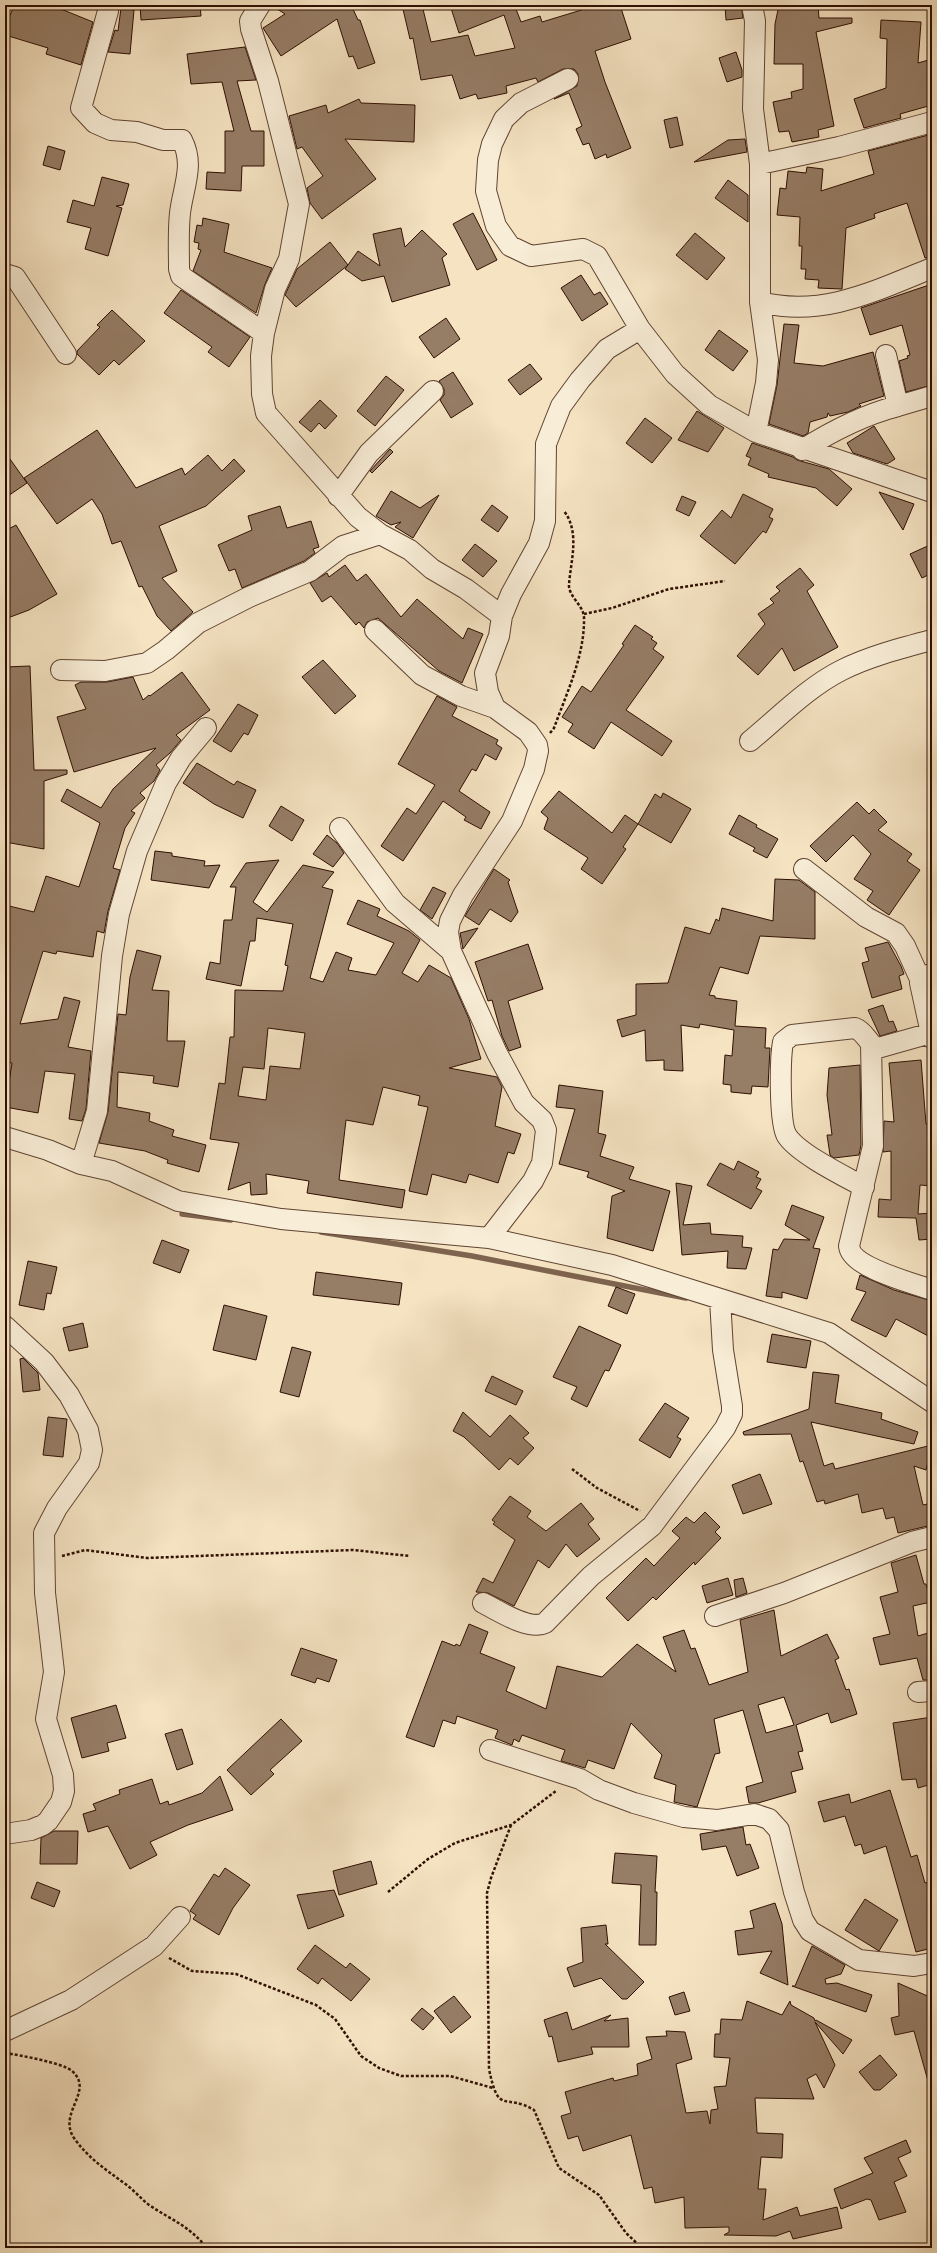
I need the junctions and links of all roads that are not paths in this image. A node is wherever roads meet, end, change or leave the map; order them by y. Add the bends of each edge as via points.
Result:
1 (260, 5) edge
2 (752, 5) edge
3 (104, 7) edge
4 (568, 79) dead end
5 (932, 122) edge
6 (760, 164) junction
7 (932, 268) edge
8 (5, 274) edge
9 (760, 302) junction
10 (640, 329) junction
11 (264, 333) junction
12 (66, 354) dead end
13 (886, 355) dead end
14 (433, 391) dead end
15 (932, 396) edge
16 (898, 406) junction
17 (756, 432) junction
18 (802, 450) junction
19 (932, 492) edge
20 (338, 496) junction
21 (380, 534) junction
22 (502, 616) junction
23 (375, 630) dead end
24 (932, 640) edge
25 (61, 670) dead end
26 (495, 708) junction
27 (206, 728) dead end
28 (750, 741) dead end
29 (340, 828) dead end
30 (804, 869) dead end
31 (450, 951) junction
32 (926, 976) edge
33 (932, 1036) edge
34 (871, 1044) junction
35 (5, 1137) edge
36 (81, 1164) junction
37 (864, 1186) junction
38 (489, 1238) junction
39 (932, 1290) edge
40 (720, 1299) junction
41 (5, 1326) edge
42 (932, 1402) edge
43 (932, 1537) edge
44 (483, 1603) dead end
45 (715, 1616) dead end
46 (490, 1750) dead end
47 (5, 1834) edge
48 (180, 1917) dead end
49 (932, 1963) edge
50 (5, 2031) edge

1 - 11 street via 250,21 251,29 267,75 299,204 289,258 275,289
2 - 6 street via 755,21 753,109
3 - 11 street via 81,108 95,123 111,130 137,132 163,140 182,140 189,153 180,214 181,276
4 - 10 street via 521,104 504,119 492,144 488,160 486,191 496,226 510,246 531,256 583,249 596,256
5 - 6 street via 839,147
6 - 9 street
7 - 9 street via 842,302 806,308 775,306
8 - 12 street via 15,277
9 - 17 street via 768,360
10 - 17 street via 675,374 710,405
10 - 22 street via 607,349 561,406 546,444 545,522 540,543 511,594
11 - 20 street via 261,356 262,394 266,413
13 - 16 street
14 - 20 street via 369,452
15 - 16 street
16 - 18 street via 834,430
17 - 18 street
18 - 19 street
20 - 21 street via 358,517
21 - 22 street via 410,550 432,569 466,589
21 - 25 street via 343,546 310,571 249,597 198,623 147,663 105,671
22 - 26 street via 499,636 485,673 488,692
23 - 26 street via 422,675 461,696
24 - 28 street via 842,670 814,687
26 - 31 street via 534,738 538,751 527,789 512,821 463,895 450,921
27 - 36 street via 181,758 170,777 136,851 119,914 112,956 97,1111
29 - 31 street via 394,903
30 - 32 street via 866,916 896,933
31 - 38 street via 516,1090 528,1108 542,1120 546,1130 542,1164 525,1193
32 - 33 street
33 - 34 street via 878,1048
34 - 37 street via 873,1146
34 - 37 street via 866,1035 855,1028 831,1030 790,1036 783,1042 782,1052 783,1118 786,1134 820,1163
35 - 36 street
36 - 38 street via 112,1171 178,1201 281,1219
37 - 39 street via 849,1252 859,1262
38 - 40 street via 612,1265
40 - 42 street via 829,1333
40 - 44 street via 723,1350 732,1414 725,1428 659,1518 591,1576 539,1626 530,1626
41 - 47 street via 48,1367 70,1396 92,1439 89,1463 47,1523 44,1533 45,1593 54,1672 46,1719 64,1791 61,1802 48,1821 31,1830
43 - 45 street via 912,1542 784,1593
46 - 49 street via 580,1779 599,1790 634,1803 684,1817 717,1820 754,1814 769,1819 780,1830 794,1892 803,1920 810,1931 859,1960 914,1966
48 - 50 street via 154,1946 71,2000

